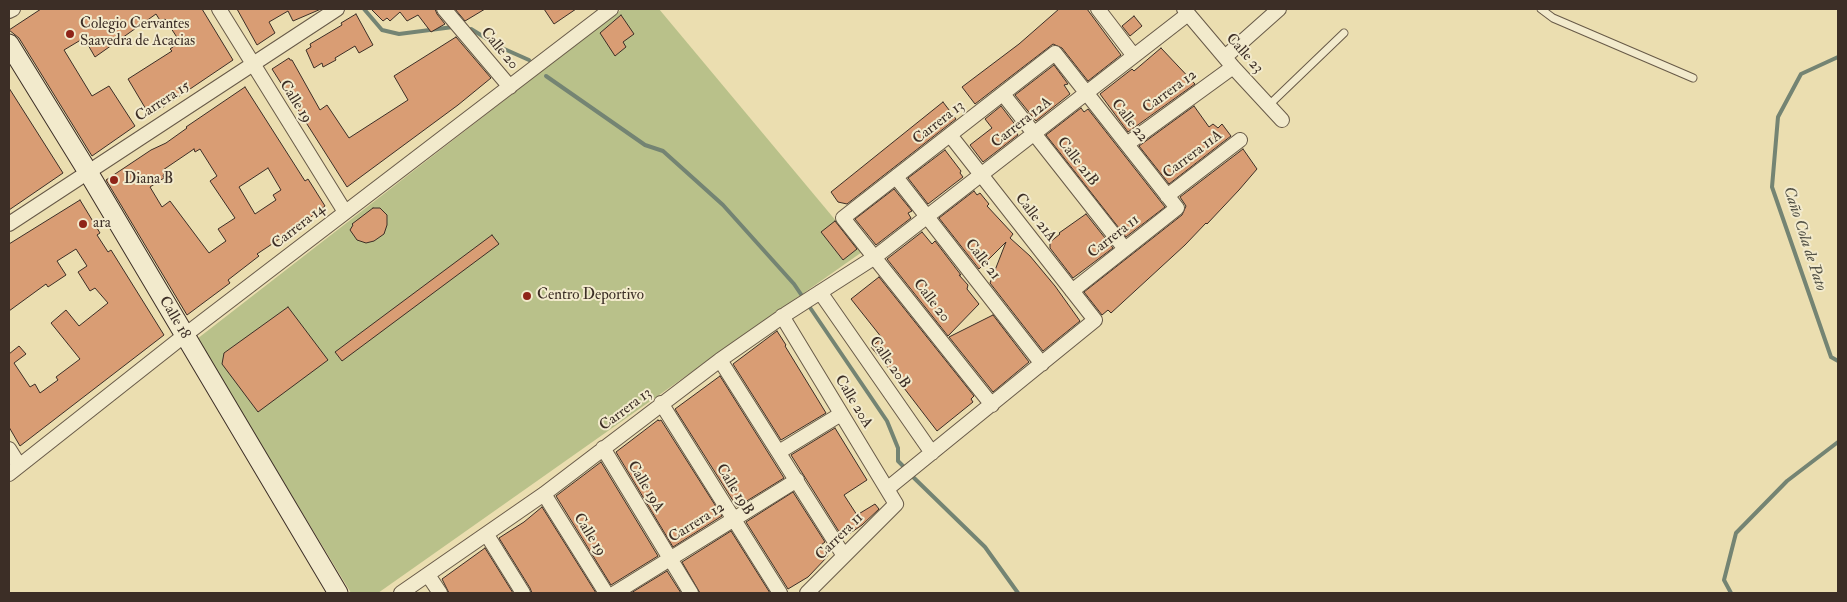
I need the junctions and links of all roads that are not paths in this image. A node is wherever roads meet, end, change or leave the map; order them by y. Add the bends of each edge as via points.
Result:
1 (13, 9) edge
2 (219, 9) edge
3 (337, 9) edge
4 (444, 9) edge
5 (611, 9) edge
6 (1098, 9) edge
7 (1279, 9) edge
8 (1541, 9) edge
9 (9, 11) edge
10 (1186, 11) edge
11 (1344, 33) dead end
12 (9, 44) edge
13 (1055, 53) joint
14 (1134, 56) junction
15 (1229, 62) junction
16 (251, 64) junction
17 (1693, 78) dead end
18 (510, 87) junction
19 (1086, 93) junction
20 (1003, 94) junction
21 (1268, 105) junction
22 (1282, 120) dead end
23 (1034, 134) junction
24 (950, 136) junction
25 (1240, 140) dead end
26 (1126, 144) junction
27 (88, 172) junction
28 (981, 175) junction
29 (896, 177) junction
30 (1167, 196) junction
31 (1177, 208) joint
32 (344, 212) junction
33 (927, 217) junction
34 (843, 218) joint
35 (9, 224) edge
36 (1125, 250) junction
37 (875, 258) junction
38 (1072, 291) junction
39 (818, 293) junction
40 (784, 315) junction
41 (185, 336) junction
42 (720, 360) junction
43 (1042, 364) junction
44 (661, 403) junction
45 (992, 405) junction
46 (842, 414) junction
47 (603, 448) junction
48 (9, 449) edge
49 (779, 452) junction
50 (932, 453) junction
51 (14, 469) edge
52 (797, 480) junction
53 (887, 489) junction
54 (544, 494) junction
55 (896, 504) joint
56 (734, 519) junction
57 (487, 535) junction
58 (844, 556) junction
59 (670, 559) junction
60 (428, 575) junction
61 (338, 593) edge
62 (401, 593) edge
63 (440, 593) edge
64 (524, 593) edge
65 (606, 593) edge
66 (615, 593) edge
67 (691, 593) edge
68 (780, 593) edge
69 (807, 593) edge

1 - 9 street
2 - 16 street, Calle 19
3 - 16 street, Carrera 15
4 - 18 street, Calle 20
5 - 18 street, Carrera 14
6 - 14 street
7 - 15 street
8 - 17 lane via 1553,18
10 - 14 street, Carrera 12A
10 - 15 street, Calle 23
11 - 21 lane
12 - 27 street, Calle 18
13 - 19 street, Calle 22
13 - 20 street, Carrera 13
14 - 19 street, Carrera 12A
15 - 21 street, Calle 23
15 - 26 street, Carrera 12
16 - 27 street, Carrera 15
16 - 32 street, Calle 19
18 - 32 street, Carrera 14
19 - 23 street, Carrera 12A
19 - 26 street, Calle 22
20 - 23 street, Calle 21B
20 - 24 street, Carrera 13
21 - 22 street, Calle 23
23 - 28 street, Carrera 12A
23 - 36 street, Calle 21B
24 - 28 street, Calle 21A
24 - 29 street, Carrera 13
25 - 30 street, Carrera 11A
26 - 30 street, Calle 22
27 - 35 street, Carrera 15
27 - 41 street, Calle 18
28 - 33 street, Carrera 12A
28 - 38 street, Calle 21A
29 - 33 street, Calle 21
29 - 34 street, Carrera 13
30 - 31 street, Calle 22
31 - 36 street, Carrera 11
32 - 41 street, Carrera 14
33 - 37 street, Carrera 12A
33 - 43 street, Calle 21
34 - 37 street, Calle 20
36 - 38 street, Carrera 11
37 - 39 street, Carrera 13
37 - 45 street, Calle 20
38 - 43 street, Calle 21A via 1095,320
39 - 40 street, Carrera 13
39 - 50 street, Calle 20B
40 - 42 street, Carrera 13
40 - 46 street, Calle 20A
41 - 51 street, Carrera 14
41 - 61 street, Calle 18
42 - 44 street, Carrera 13
42 - 49 street
43 - 45 street
44 - 47 street, Carrera 13
44 - 56 street, Calle 19B
45 - 50 street
46 - 49 street
46 - 53 street, Calle 20A
47 - 54 street, Carrera 13
47 - 59 street, Calle 19A
48 - 51 street
49 - 52 street
50 - 53 street
52 - 56 street, Carrera 12
52 - 58 street
53 - 55 street, Calle 20A
54 - 57 street, Carrera 13
54 - 65 street, Calle 19
55 - 58 street, Carrera 11
56 - 59 street, Carrera 12
56 - 68 street, Calle 19B
57 - 60 street, Carrera 13
57 - 64 street
58 - 69 street, Carrera 11
59 - 66 street, Carrera 12
59 - 67 street, Calle 19A
60 - 62 street, Carrera 13
60 - 63 street

